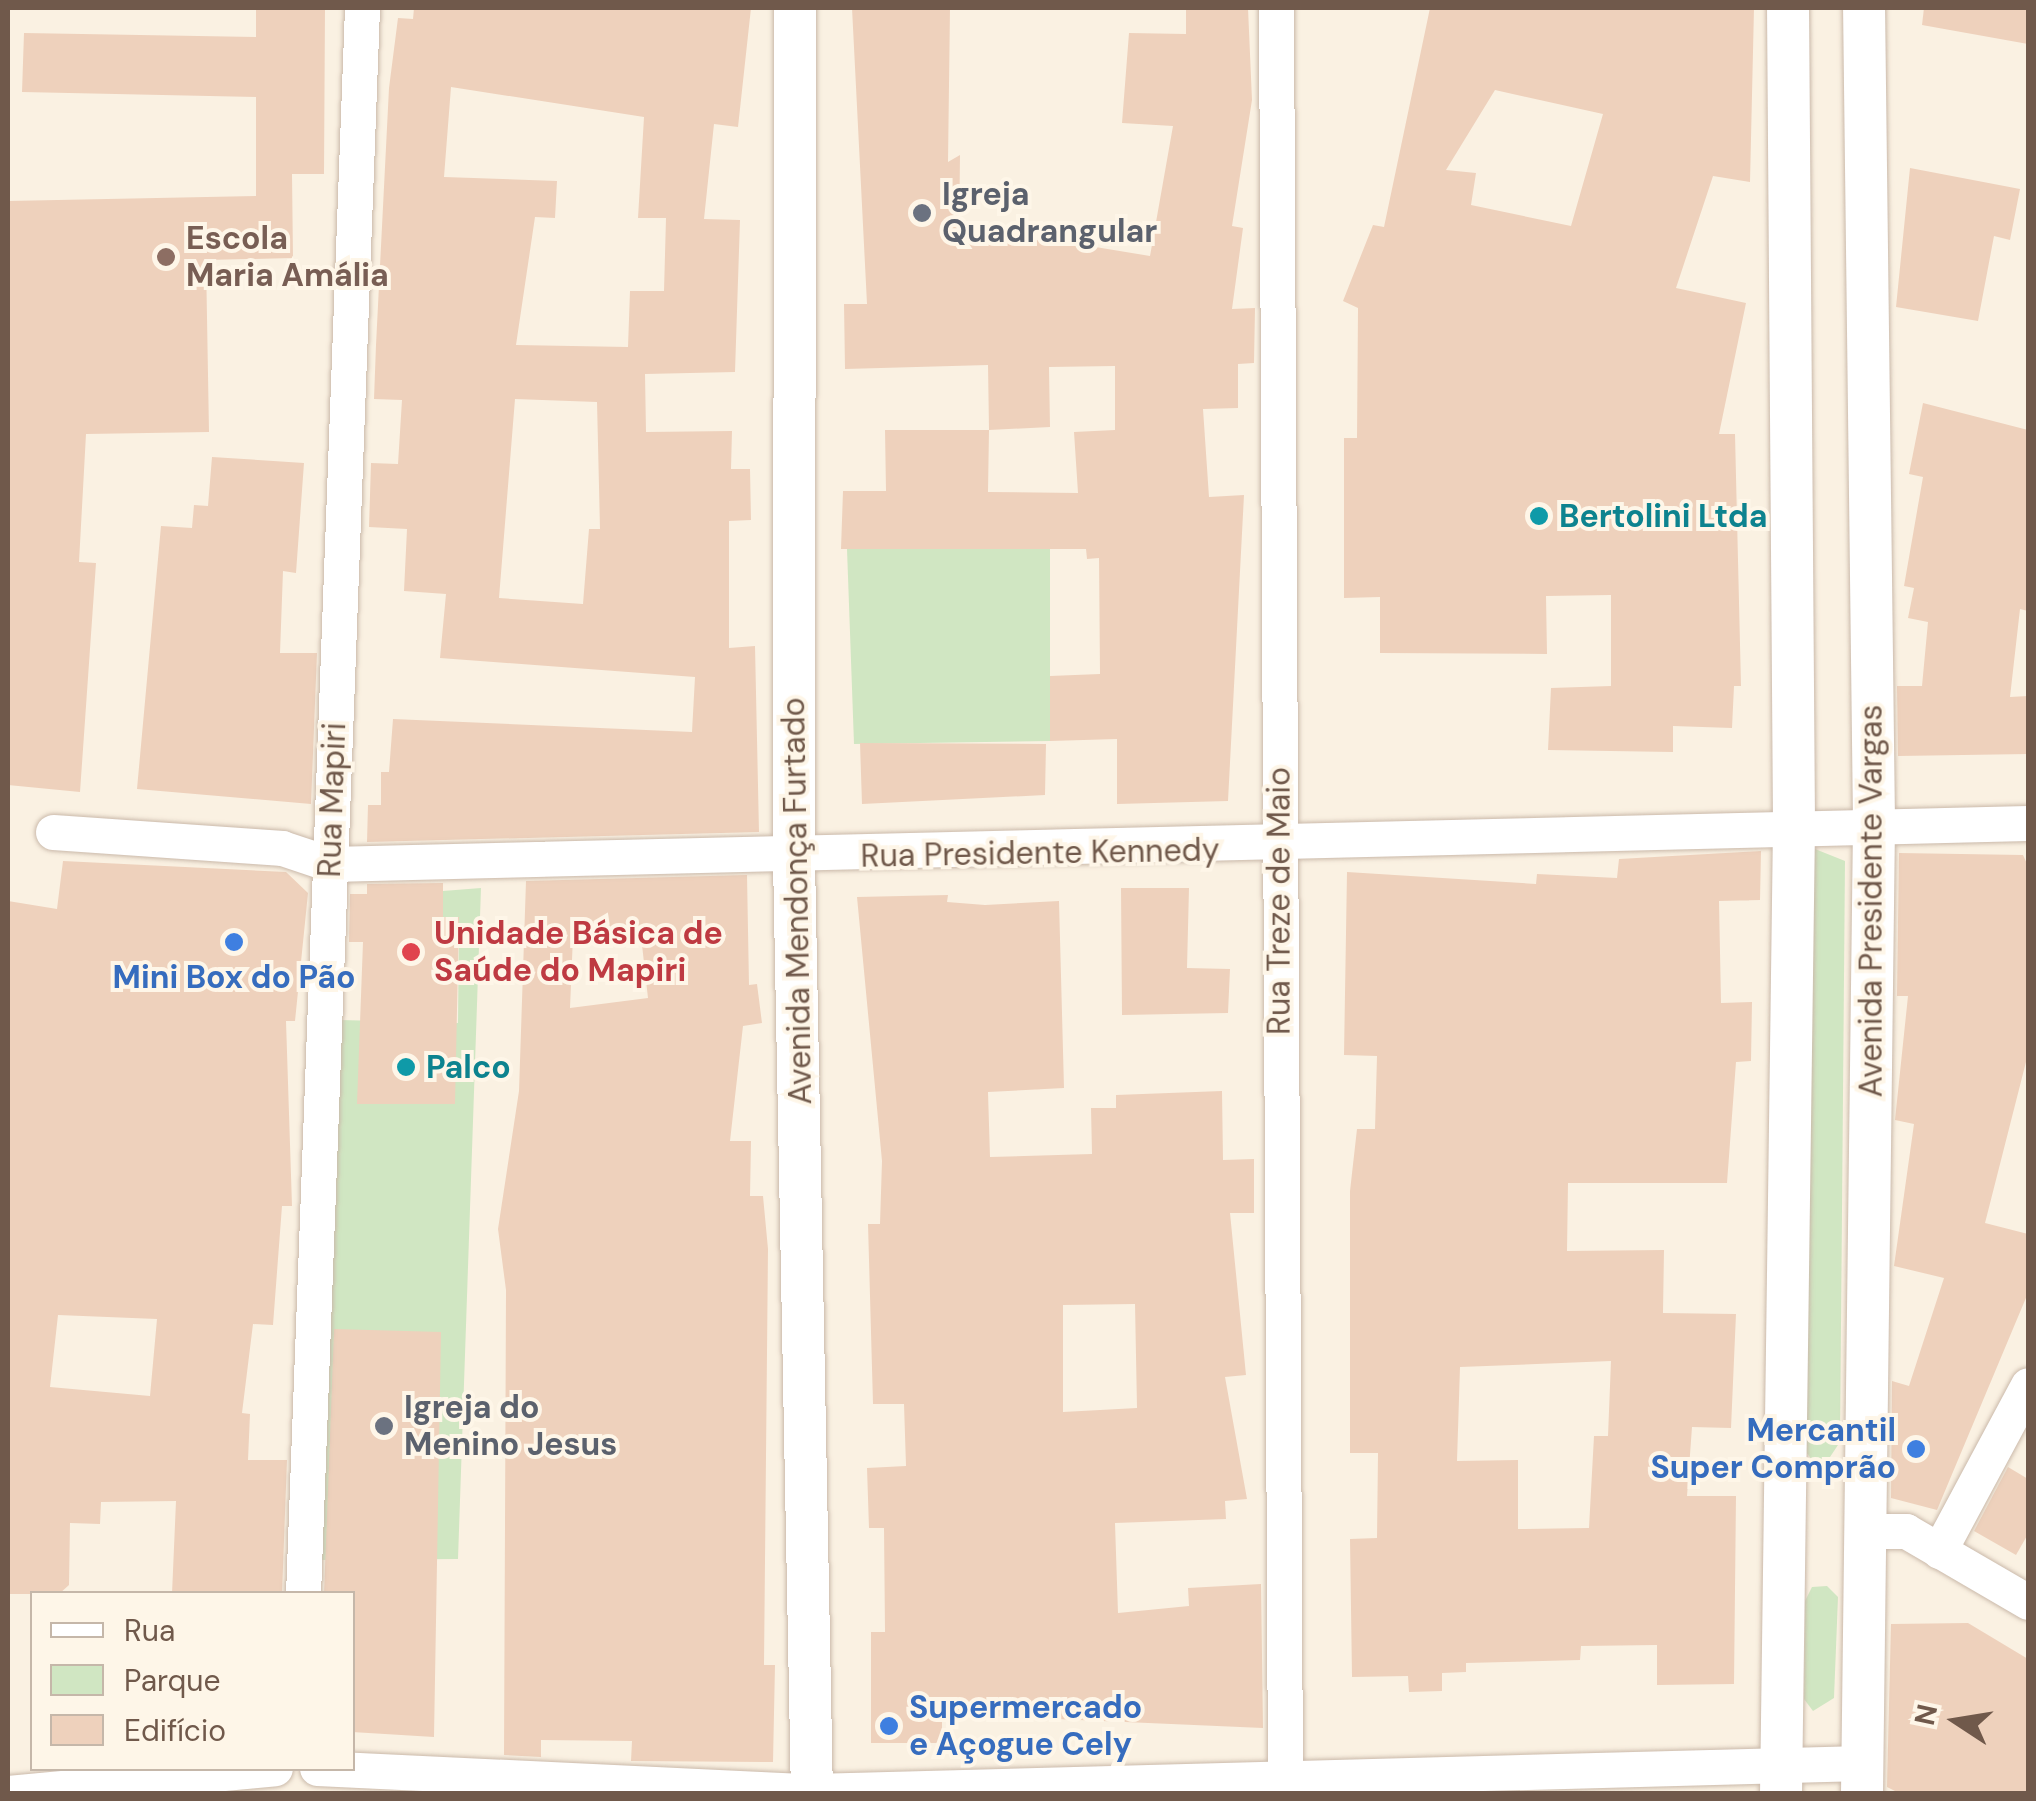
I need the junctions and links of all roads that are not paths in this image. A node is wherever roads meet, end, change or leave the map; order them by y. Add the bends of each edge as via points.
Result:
1 (362, 8) edge
2 (795, 8) edge
3 (1276, 8) edge
4 (1788, 8) edge
5 (1864, 8) edge
6 (1874, 822) junction
7 (1794, 824) junction
8 (2028, 824) edge
9 (54, 832) dead end
10 (1278, 848) junction
11 (794, 859) junction
12 (330, 864) junction
13 (2028, 1385) edge
14 (1863, 1531) junction
15 (1938, 1551) junction
16 (303, 1591) edge
17 (2028, 1602) edge
18 (242, 1771) edge
19 (327, 1771) edge
20 (1862, 1778) edge
21 (1781, 1779) edge
22 (372, 1784) edge
23 (1285, 1786) edge
24 (8, 1792) edge
25 (812, 1792) edge

1 - 12 street, Rua Mapiri
2 - 11 street, Avenida Mendonça Furtado
3 - 10 street, Rua Treze de Maio
4 - 7 street
5 - 6 street, Avenida Presidente Vargas
6 - 7 street, Rua Presidente Kennedy
6 - 8 street, Rua Presidente Kennedy
6 - 14 street, Avenida Presidente Vargas
7 - 10 street, Rua Presidente Kennedy
7 - 21 street
9 - 12 street, Rua Presidente Kennedy via 282,848
10 - 11 street, Rua Presidente Kennedy
10 - 23 street, Rua Treze de Maio
11 - 12 street, Rua Presidente Kennedy
11 - 25 street, Avenida Mendonça Furtado
12 - 16 street, Rua Mapiri
13 - 15 street
14 - 15 street via 1906,1531
14 - 20 street, Avenida Presidente Vargas
15 - 17 street
18 - 24 street
19 - 22 street
20 - 21 street
21 - 23 street
22 - 25 street
23 - 25 street

